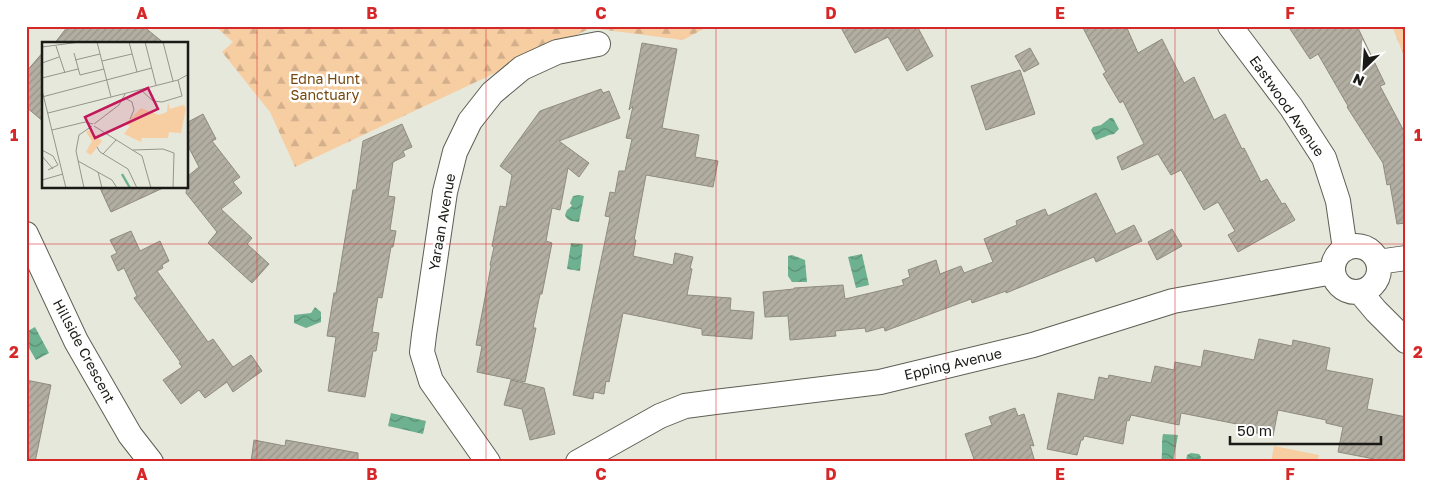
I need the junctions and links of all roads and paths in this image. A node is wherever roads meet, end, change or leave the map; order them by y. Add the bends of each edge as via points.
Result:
1 (1230, 26) edge
2 (598, 44) dead end
3 (26, 234) edge
4 (1345, 249) junction
5 (1406, 258) edge
6 (1378, 262) junction
7 (1333, 272) junction
8 (1360, 292) junction
9 (1406, 341) edge
10 (151, 462) edge
11 (488, 462) edge
12 (578, 462) edge

1 - 4 street, Eastwood Avenue via 1324,158 1338,202
2 - 11 street, Yaraan Avenue via 557,52 522,68 492,94 470,121 455,152 445,192 422,352 431,381
3 - 10 street, Hillside Crescent via 76,341 130,435
4 - 6 street via 1364,247
4 - 7 street via 1335,259
5 - 6 street
6 - 8 street via 1379,270 1373,284
7 - 8 street via 1345,289
7 - 12 street, Epping Avenue via 1173,302 1033,345 880,382 685,406 660,416
8 - 9 street

